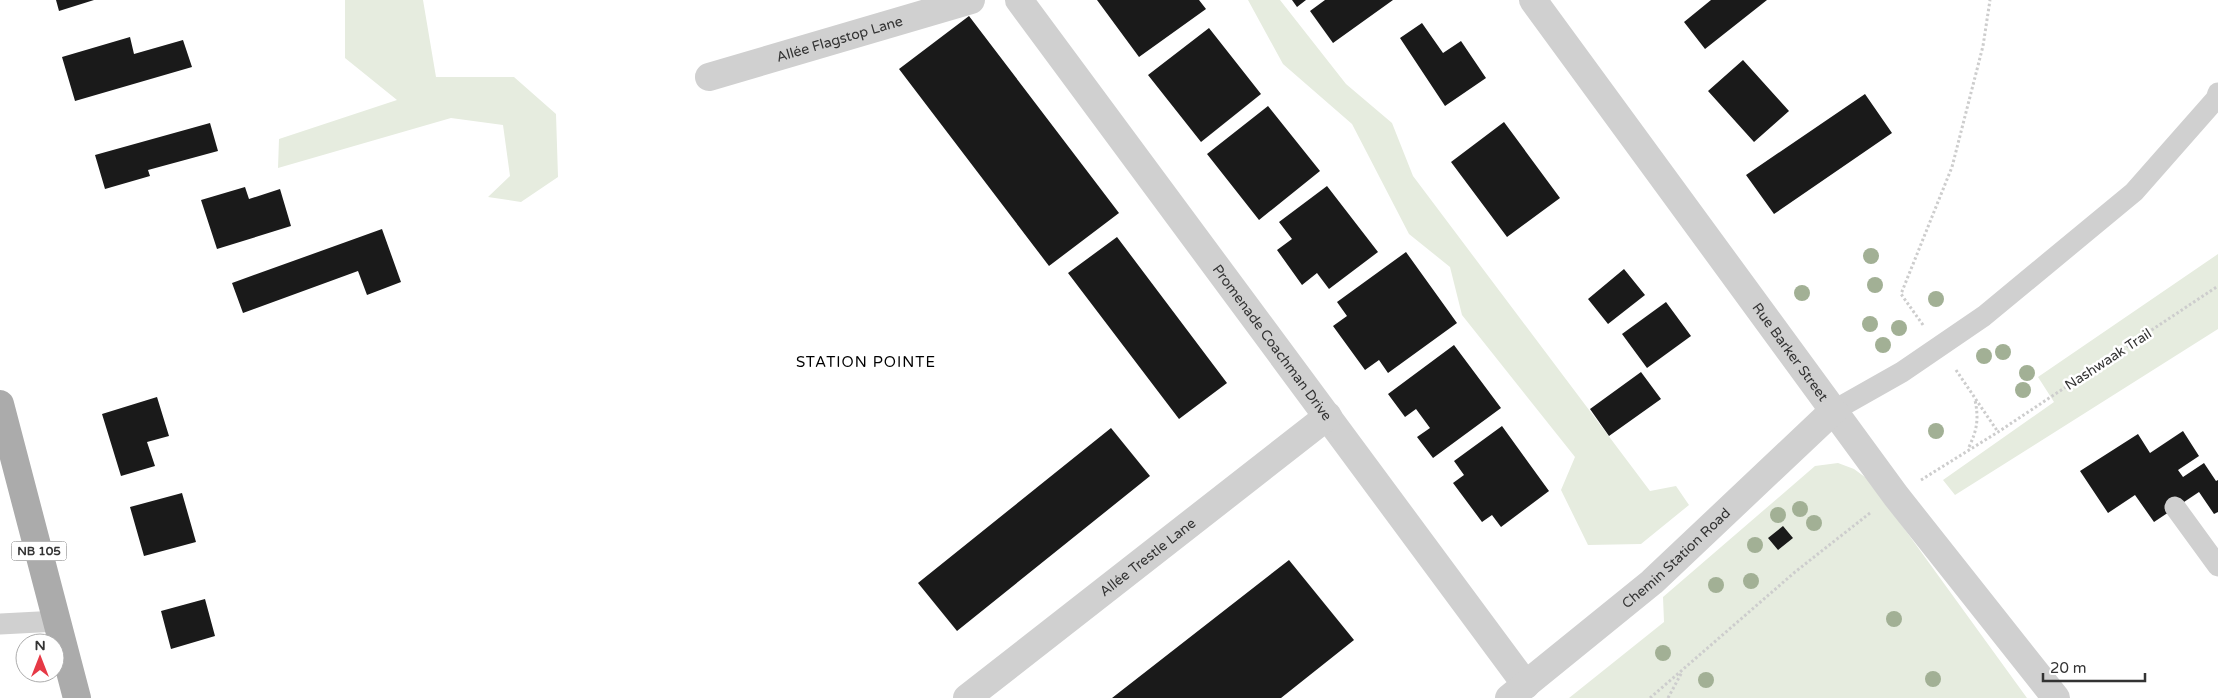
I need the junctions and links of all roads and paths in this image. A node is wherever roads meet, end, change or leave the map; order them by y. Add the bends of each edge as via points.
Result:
1 (971, 0) edge
2 (1020, 0) edge
3 (1533, 0) edge
4 (1990, 0) edge
5 (709, 77) dead end
6 (2218, 93) edge
7 (2218, 286) edge
8 (1901, 294) dead end
9 (1975, 397) dead end
10 (0, 404) edge
11 (1833, 410) junction
12 (1328, 416) junction
13 (1968, 449) junction
14 (1896, 496) junction
15 (2175, 507) dead end
16 (2218, 566) edge
17 (58, 621) junction
18 (0, 624) edge
19 (1683, 670) junction
20 (1518, 691) edge
21 (77, 698) edge
22 (967, 698) edge
23 (1650, 698) edge
24 (1668, 698) edge
25 (2056, 698) edge

1 - 5 street, Allée Flagstop Lane
2 - 12 street, Promenade Coachman Drive
3 - 11 street, Rue Barker Street
4 - 8 path via 1983,46 1952,167
6 - 11 lane via 2127,198 1984,316 1902,372
7 - 13 path, Nashwaak Trail
9 - 13 path via 1976,432
10 - 17 main road, NB 105
11 - 14 street, Rue Barker Street
11 - 20 street, Chemin Station Road via 1652,582
12 - 20 street, Promenade Coachman Drive
12 - 22 street, Allée Trestle Lane
13 - 14 path, Nashwaak Trail
14 - 19 path, Nashwaak Trail via 1795,572
14 - 25 street, Rue Barker Street
15 - 16 lane
17 - 18 lane
17 - 21 main road, NB 105
19 - 23 path, Nashwaak Trail
19 - 24 path

